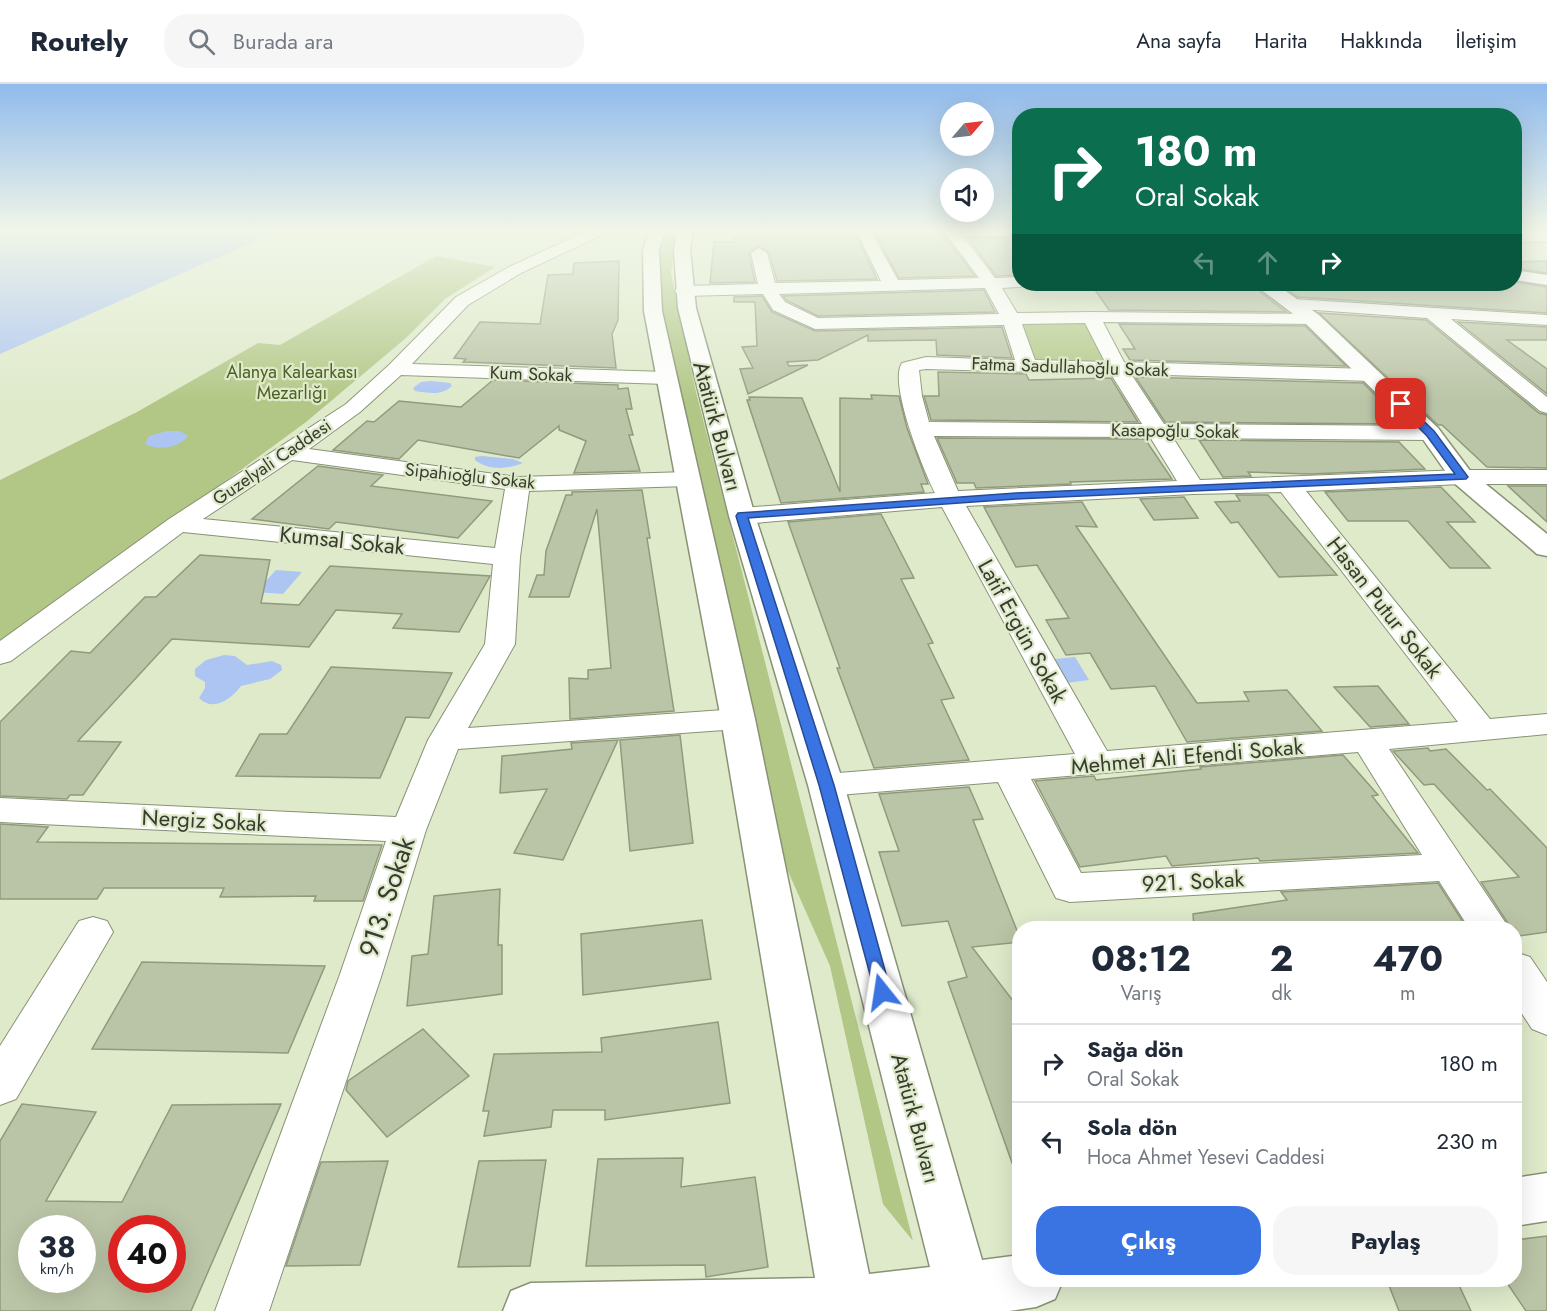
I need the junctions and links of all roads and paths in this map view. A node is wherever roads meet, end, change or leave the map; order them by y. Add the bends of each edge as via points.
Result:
1 (485, 287) edge
2 (652, 287) edge
3 (684, 287) edge
4 (822, 287) edge
5 (993, 287) edge
6 (768, 289) junction
7 (684, 291) junction
8 (1275, 291) edge
9 (1293, 304) junction
10 (1432, 313) junction
11 (1091, 317) junction
12 (1011, 319) junction
13 (1312, 319) junction
14 (1547, 320) edge
15 (1027, 365) junction
16 (396, 369) junction
17 (1118, 369) junction
18 (1371, 375) junction
19 (666, 378) junction
20 (1547, 407) edge
21 (921, 429) junction
22 (1158, 430) junction
23 (1430, 434) junction
24 (288, 453) junction
25 (1462, 477) junction
26 (1547, 477) edge
27 (688, 479) junction
28 (519, 484) junction
29 (1288, 485) junction
30 (1193, 487) junction
31 (950, 500) junction
32 (742, 516) junction
33 (178, 524) junction
34 (1547, 548) edge
35 (507, 557) junction
36 (0, 655) edge
37 (738, 719) junction
38 (1547, 724) edge
39 (1481, 730) junction
40 (445, 740) junction
41 (1366, 741) junction
42 (1097, 763) junction
43 (1009, 771) junction
44 (826, 785) junction
45 (0, 810) edge
46 (408, 830) junction
47 (1449, 867) junction
48 (1484, 921) edge
49 (93, 932) dead end
50 (1522, 979) edge
51 (1547, 1017) edge
52 (0, 1085) edge
53 (1547, 1197) edge
54 (1522, 1201) edge
55 (1013, 1287) edge
56 (966, 1301) edge
57 (848, 1308) edge
58 (242, 1311) edge
59 (531, 1311) edge

1 - 16 street, Guzelyali Caddesi via 462,301
2 - 19 street, Atatürk Bulvarı
3 - 7 street, Atatürk Bulvarı
4 - 6 street
5 - 12 street
6 - 7 street
6 - 12 street via 779,306 815,324
7 - 32 street, Atatürk Bulvarı
8 - 9 street
9 - 10 street
9 - 13 street
10 - 14 street
10 - 20 street
11 - 12 street
11 - 13 street
11 - 17 street
12 - 15 street
13 - 18 street
15 - 17 street, Fatma Sadullahoğlu Sokak
15 - 21 street, Fatma Sadullahoğlu Sokak via 926,363 909,367
16 - 19 street, Kum Sokak
16 - 24 street, Guzelyali Caddesi via 353,408
17 - 18 street, Fatma Sadullahoğlu Sokak
17 - 22 street
18 - 23 street
19 - 27 street, Atatürk Bulvarı
21 - 22 street, Kasapoğlu Sokak
21 - 31 street, Fatma Sadullahoğlu Sokak
22 - 23 street, Kasapoğlu Sokak
22 - 30 street
23 - 25 street
24 - 28 street, Sipahioğlu Sokak
24 - 33 street, Guzelyali Caddesi
25 - 26 street
25 - 29 street
25 - 34 street
27 - 28 street, Sipahioğlu Sokak
27 - 37 street, Atatürk Bulvarı
28 - 35 street, 913. Sokak
29 - 30 street
29 - 39 street, Hasan Putur Sokak
30 - 31 street
31 - 32 street
31 - 42 street, Latif Ergün Sokak
32 - 44 street, Atatürk Bulvarı
33 - 35 street, Kumsal Sokak
33 - 36 street, Guzelyali Caddesi
35 - 40 street, 913. Sokak via 500,644
37 - 40 street
37 - 57 street, Atatürk Bulvarı
38 - 39 street, Mehmet Ali Efendi Sokak
39 - 41 street, Mehmet Ali Efendi Sokak
40 - 46 street, 913. Sokak
41 - 42 street, Mehmet Ali Efendi Sokak
41 - 47 street
42 - 43 street, Mehmet Ali Efendi Sokak
43 - 44 street, Mehmet Ali Efendi Sokak
43 - 47 street, 921. Sokak via 1070,888
44 - 56 street, Atatürk Bulvarı
45 - 46 street, Nergiz Sokak
46 - 58 street, 913. Sokak
47 - 48 street
49 - 52 street
50 - 51 street
53 - 54 street
55 - 56 street
56 - 57 street
57 - 59 street

